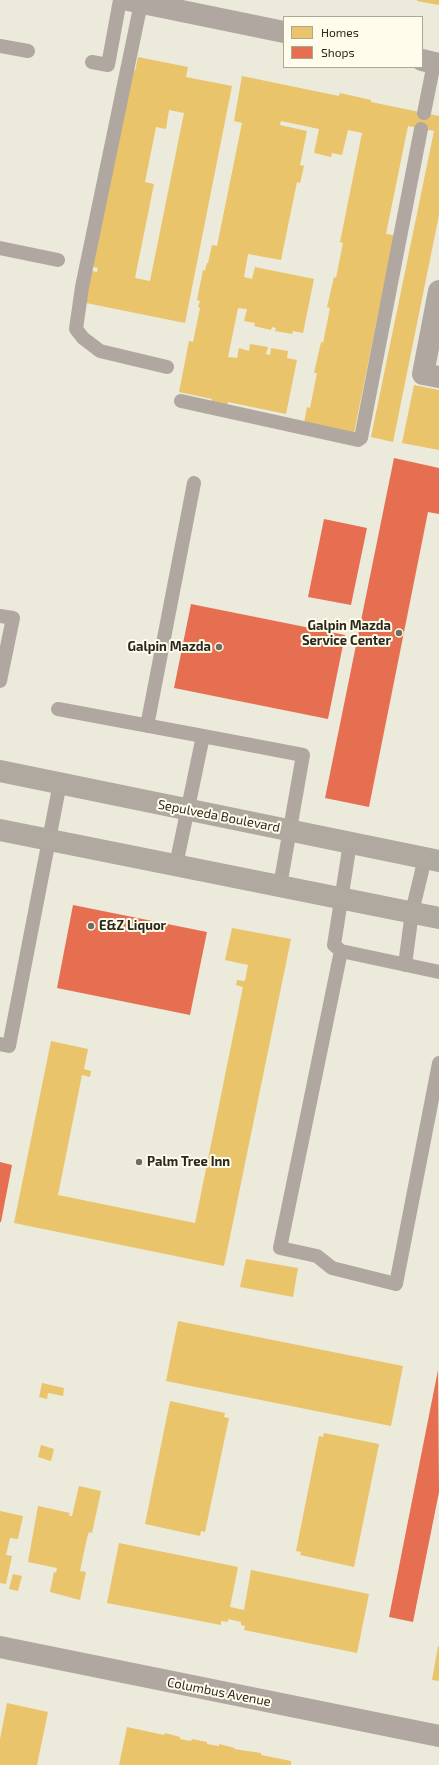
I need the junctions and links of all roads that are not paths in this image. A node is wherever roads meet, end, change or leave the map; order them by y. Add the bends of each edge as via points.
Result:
1 (130, 1) edge
2 (283, 32) edge
3 (0, 46) edge
4 (28, 51) dead end
5 (92, 62) dead end
6 (432, 62) edge
7 (424, 113) dead end
8 (421, 129) dead end
9 (0, 248) edge
10 (58, 260) dead end
11 (439, 291) edge
12 (167, 367) dead end
13 (439, 377) edge
14 (181, 401) dead end
15 (194, 483) dead end
16 (0, 616) edge
17 (0, 681) edge
18 (58, 709) dead end
19 (147, 726) junction
20 (202, 736) junction
21 (0, 771) edge
22 (60, 783) junction
23 (189, 810) junction
24 (0, 830) edge
25 (290, 830) junction
26 (49, 839) junction
27 (350, 843) junction
28 (432, 859) edge
29 (176, 865) junction
30 (280, 886) junction
31 (340, 898) junction
32 (412, 912) junction
33 (439, 918) edge
34 (341, 952) junction
35 (405, 965) junction
36 (439, 972) edge
37 (0, 1044) edge
38 (439, 1063) edge
39 (0, 1648) edge
40 (439, 1736) edge

1 - 2 street
1 - 5 lane via 108,65
1 - 12 lane via 76,329 100,351
3 - 4 lane
6 - 7 lane
8 - 14 lane via 361,438 358,440
9 - 10 lane
11 - 13 street via 423,374
15 - 19 lane
16 - 17 lane via 13,618
18 - 19 lane
19 - 20 lane
20 - 23 lane
20 - 25 lane via 303,755
21 - 22 main road, Sepulveda Boulevard
22 - 23 main road, Sepulveda Boulevard
22 - 26 lane
23 - 25 main road, Sepulveda Boulevard
23 - 29 lane
24 - 26 main road
25 - 27 main road, Sepulveda Boulevard
25 - 30 lane
26 - 29 main road
26 - 37 lane via 9,1046
27 - 28 main road, Sepulveda Boulevard
27 - 31 lane
28 - 32 lane
29 - 30 main road
30 - 31 main road
31 - 32 main road
31 - 34 lane via 334,946
32 - 33 main road
32 - 35 lane
34 - 35 lane
34 - 38 lane via 280,1248 317,1256 332,1268 396,1284
35 - 36 lane
39 - 40 street, Columbus Avenue

